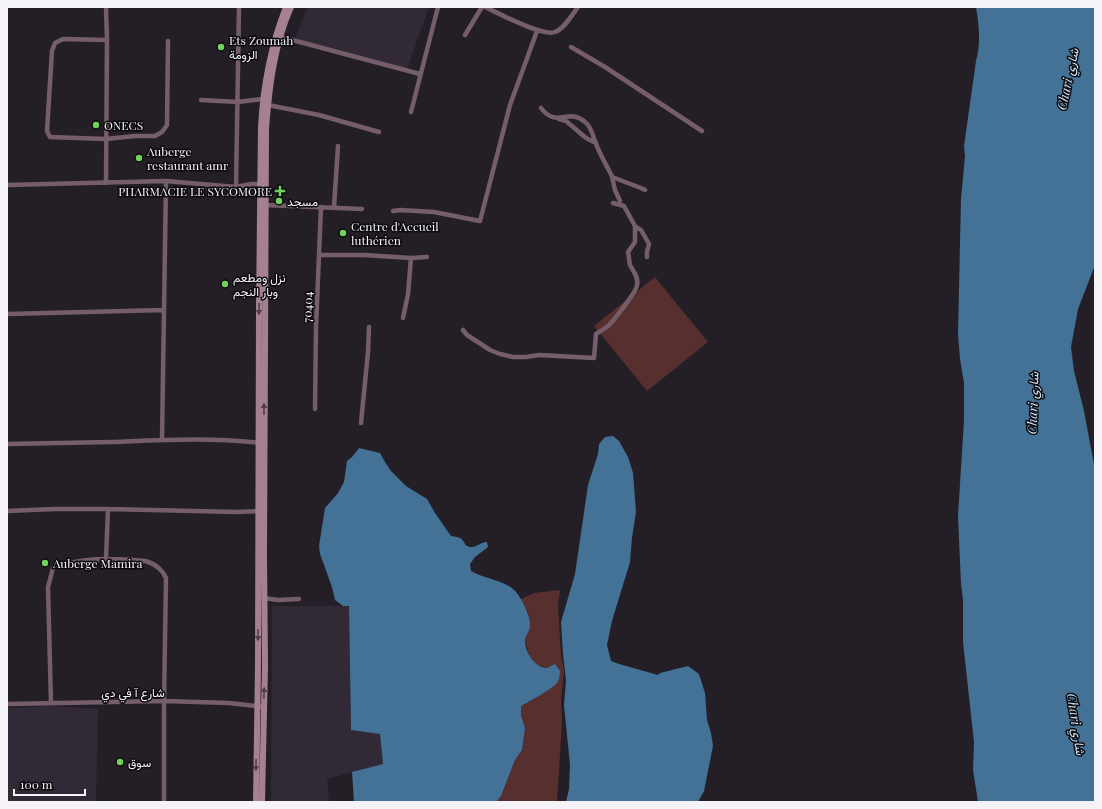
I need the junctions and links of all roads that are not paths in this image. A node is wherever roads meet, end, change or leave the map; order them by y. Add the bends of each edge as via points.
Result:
1 (106, 7) edge
2 (239, 7) edge
3 (286, 7) edge
4 (291, 7) edge
5 (438, 7) edge
6 (484, 7) edge
7 (578, 7) edge
8 (537, 31) junction
9 (465, 35) dead end
10 (281, 37) junction
11 (107, 40) junction
12 (168, 41) dead end
13 (571, 47) dead end
14 (420, 74) junction
15 (263, 99) junction
16 (201, 100) dead end
17 (238, 102) junction
18 (268, 105) junction
19 (541, 108) dead end
20 (411, 112) dead end
21 (558, 118) junction
22 (702, 131) dead end
23 (379, 132) dead end
24 (106, 139) junction
25 (596, 143) junction
26 (338, 146) dead end
27 (612, 178) junction
28 (166, 181) junction
29 (106, 183) junction
30 (263, 184) junction
31 (7, 185) edge
32 (236, 188) junction
33 (645, 190) dead end
34 (620, 201) dead end
35 (613, 203) dead end
36 (265, 205) junction
37 (321, 206) junction
38 (334, 207) junction
39 (362, 209) dead end
40 (393, 211) dead end
41 (635, 226) junction
42 (319, 255) junction
43 (427, 257) dead end
44 (647, 257) dead end
45 (411, 258) junction
46 (164, 310) junction
47 (7, 314) edge
48 (403, 318) dead end
49 (369, 327) dead end
50 (464, 330) dead end
51 (315, 409) dead end
52 (361, 422) dead end
53 (162, 440) junction
54 (7, 444) edge
55 (261, 444) junction
56 (108, 509) junction
57 (7, 511) edge
58 (259, 511) junction
59 (106, 558) junction
60 (264, 598) junction
61 (299, 599) dead end
62 (164, 701) junction
63 (51, 703) junction
64 (7, 704) edge
65 (261, 707) junction
66 (164, 802) edge
67 (256, 802) edge
68 (262, 802) edge

1 - 11 street
2 - 17 street
3 - 15 main road via 277,32
4 - 10 main road
5 - 14 street
6 - 8 street
6 - 9 street
7 - 8 street via 555,32
8 - 40 street via 510,105 480,221 434,212
10 - 14 street
10 - 18 main road via 272,73
11 - 24 street
11 - 24 street via 63,39 55,43 52,51 47,131 50,137
12 - 24 street via 167,125 155,136
13 - 22 street via 605,66
14 - 20 street
15 - 17 street
15 - 30 main road
16 - 17 street
17 - 32 street
18 - 23 street via 319,115
18 - 30 main road
19 - 21 street via 548,116
21 - 25 street
21 - 25 street via 576,116 585,121
24 - 29 street
25 - 27 street
26 - 38 street
27 - 33 street
27 - 34 street
28 - 29 street
28 - 32 street
28 - 46 street
29 - 31 street
30 - 32 street
30 - 36 main road
30 -> 55 main road
35 - 41 street via 624,206
36 - 37 street
55 -> 36 main road
37 - 38 street
37 - 42 street, 70404
38 - 39 street
41 - 44 street via 641,230 649,244
41 - 50 street via 635,242 628,252 638,285 627,304 609,325 596,334 594,358 539,354 526,357 506,356 490,350 467,335
42 - 45 street
42 - 51 street, 70404
43 - 45 street
45 - 48 street
46 - 47 street
46 - 53 street
49 - 52 street
53 - 54 street
53 - 55 street via 233,440
55 - 58 main road
55 - 60 main road
56 - 57 street
56 - 58 street
56 - 59 street
58 -> 65 main road
59 - 62 street via 149,562 159,567 166,578
59 - 63 street via 53,568 48,587
60 - 61 street
65 -> 60 main road via 265,666
62 - 63 street, شارع آ في دي
62 - 65 street, شارع آ في دي via 229,703
62 - 66 street
63 - 64 street, شارع آ في دي
65 -> 67 main road
65 - 68 main road

